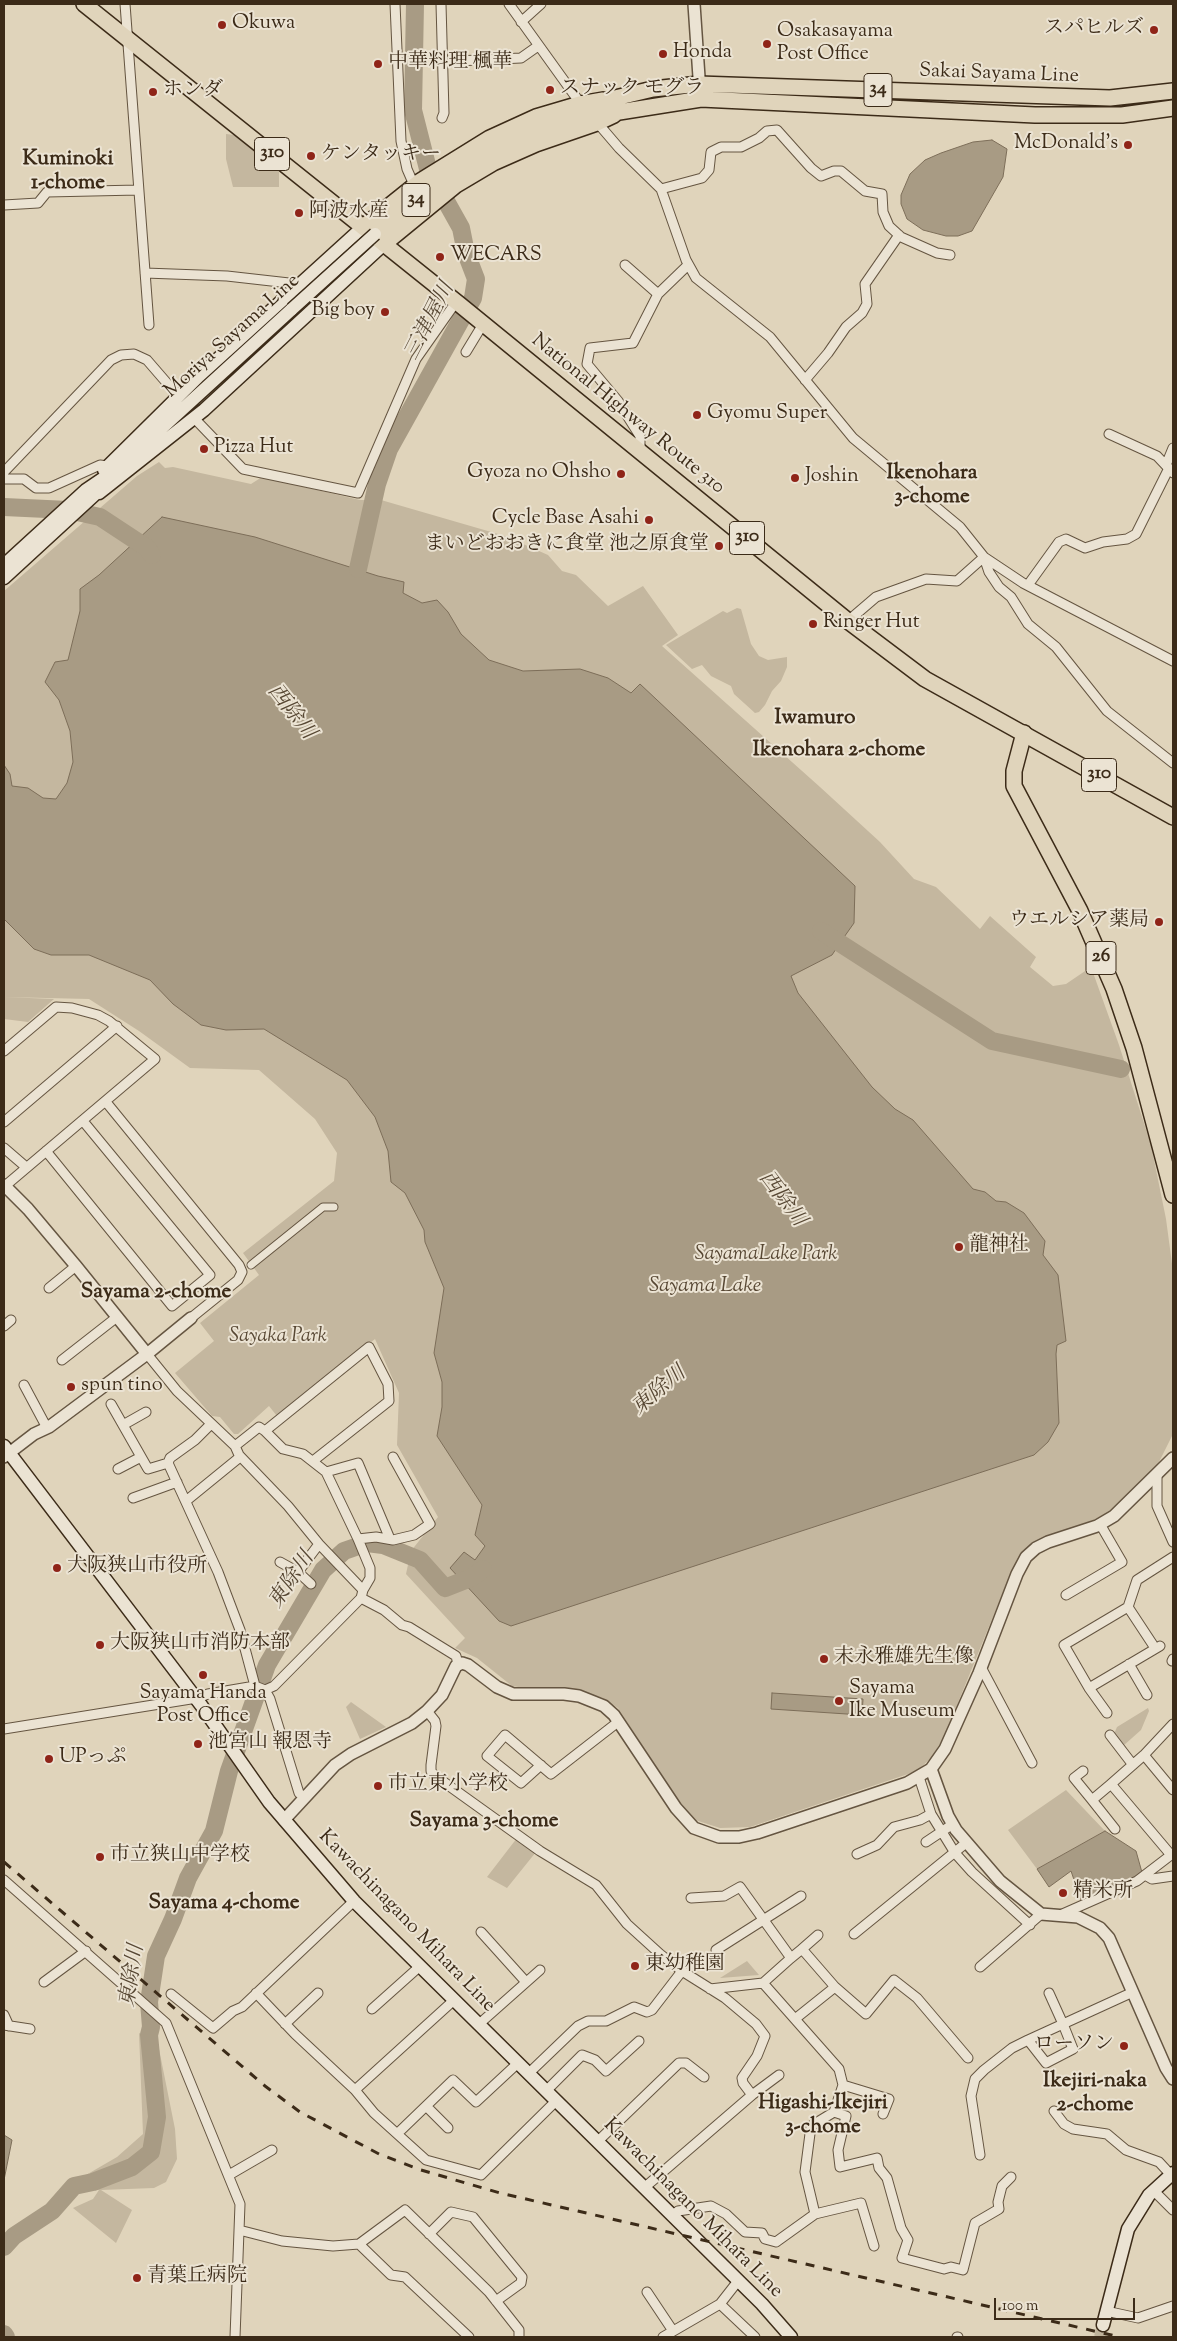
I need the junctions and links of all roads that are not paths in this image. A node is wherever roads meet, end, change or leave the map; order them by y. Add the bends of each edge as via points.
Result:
1 (84, 4) edge
2 (125, 4) edge
3 (395, 4) edge
4 (441, 4) edge
5 (509, 4) edge
6 (541, 4) edge
7 (694, 4) edge
8 (521, 22) junction
9 (127, 38) junction
10 (538, 46) junction
11 (457, 62) dead end
12 (699, 84) junction
13 (1173, 91) edge
14 (701, 99) junction
15 (617, 105) junction
16 (1173, 108) edge
17 (588, 113) junction
18 (442, 118) dead end
19 (452, 166) junction
20 (417, 183) junction
21 (662, 189) junction
22 (138, 190) junction
23 (4, 205) edge
24 (374, 235) junction
25 (899, 235) junction
26 (950, 255) dead end
27 (625, 265) dead end
28 (688, 265) junction
29 (145, 273) junction
30 (295, 290) junction
31 (658, 294) junction
32 (458, 303) junction
33 (483, 324) junction
34 (149, 325) dead end
35 (466, 352) dead end
36 (805, 380) junction
37 (178, 397) junction
38 (194, 418) junction
39 (1109, 434) dead end
40 (1173, 448) edge
41 (640, 452) junction
42 (113, 467) junction
43 (1169, 469) edge
44 (4, 472) edge
45 (4, 479) edge
46 (99, 493) junction
47 (28, 550) junction
48 (984, 557) junction
49 (4, 566) edge
50 (4, 578) edge
51 (1028, 585) junction
52 (848, 621) junction
53 (1173, 661) edge
54 (1024, 733) junction
55 (1173, 763) edge
56 (1173, 817) edge
57 (117, 1026) junction
58 (4, 1051) edge
59 (106, 1102) junction
60 (83, 1121) junction
61 (4, 1122) edge
62 (4, 1148) edge
63 (46, 1151) junction
64 (26, 1168) junction
65 (1171, 1170) edge
66 (4, 1186) edge
67 (1173, 1194) edge
68 (334, 1207) dead end
69 (251, 1265) dead end
70 (76, 1266) junction
71 (50, 1288) dead end
72 (117, 1317) junction
73 (191, 1318) joint
74 (147, 1354) junction
75 (62, 1360) dead end
76 (24, 1385) dead end
77 (111, 1404) dead end
78 (146, 1412) dead end
79 (211, 1424) junction
80 (123, 1425) junction
81 (47, 1428) junction
82 (265, 1431) junction
83 (236, 1446) junction
84 (6, 1452) edge
85 (240, 1456) junction
86 (141, 1457) junction
87 (393, 1457) dead end
88 (1173, 1458) edge
89 (313, 1461) junction
90 (168, 1463) junction
91 (118, 1470) dead end
92 (326, 1472) junction
93 (1156, 1475) junction
94 (177, 1482) junction
95 (133, 1498) dead end
96 (186, 1501) junction
97 (1100, 1524) junction
98 (390, 1539) junction
99 (1173, 1542) edge
100 (359, 1543) junction
101 (319, 1544) junction
102 (1173, 1557) edge
103 (280, 1562) dead end
104 (298, 1572) junction
105 (311, 1584) dead end
106 (362, 1594) junction
107 (1066, 1595) dead end
108 (1128, 1607) junction
109 (458, 1664) junction
110 (1129, 1664) junction
111 (981, 1668) junction
112 (259, 1688) junction
113 (1089, 1688) junction
114 (1147, 1695) dead end
115 (197, 1698) junction
116 (427, 1712) junction
117 (1107, 1713) dead end
118 (618, 1722) junction
119 (1173, 1724) edge
120 (4, 1729) edge
121 (1110, 1735) dead end
122 (1144, 1755) junction
123 (1032, 1763) dead end
124 (541, 1765) junction
125 (1133, 1765) junction
126 (931, 1769) junction
127 (1083, 1771) dead end
128 (919, 1777) junction
129 (1111, 1784) junction
130 (1173, 1790) edge
131 (304, 1797) junction
132 (1092, 1800) junction
133 (931, 1814) junction
134 (284, 1820) junction
135 (952, 1824) junction
136 (1115, 1829) dead end
137 (940, 1832) junction
138 (926, 1842) dead end
139 (966, 1843) junction
140 (955, 1853) junction
141 (858, 1854) dead end
142 (1172, 1856) edge
143 (1145, 1874) junction
144 (1173, 1876) edge
145 (4, 1880) edge
146 (801, 1896) dead end
147 (691, 1898) dead end
148 (354, 1901) junction
149 (1041, 1914) junction
150 (1060, 1915) junction
151 (764, 1921) junction
152 (1030, 1925) junction
153 (481, 1932) dead end
154 (854, 1934) dead end
155 (818, 1935) dead end
156 (802, 1948) junction
157 (716, 1950) dead end
158 (86, 1951) junction
159 (791, 1958) junction
160 (419, 1967) junction
161 (980, 1967) dead end
162 (540, 1970) dead end
163 (682, 1971) junction
164 (44, 1982) dead end
165 (526, 1982) junction
166 (763, 1983) junction
167 (835, 1987) junction
168 (710, 1989) junction
169 (1133, 1992) junction
170 (256, 1993) junction
171 (318, 1993) dead end
172 (1049, 1993) dead end
173 (171, 1994) dead end
174 (453, 2001) junction
175 (372, 2009) dead end
176 (4, 2015) edge
177 (795, 2019) junction
178 (285, 2024) junction
179 (1063, 2024) junction
180 (6, 2025) edge
181 (478, 2025) junction
182 (30, 2029) dead end
183 (1028, 2040) junction
184 (639, 2041) dead end
185 (968, 2058) dead end
186 (518, 2063) junction
187 (528, 2074) junction
188 (779, 2074) dead end
189 (704, 2077) dead end
190 (1173, 2079) edge
191 (843, 2085) junction
192 (355, 2090) junction
193 (546, 2091) junction
194 (752, 2095) junction
195 (556, 2101) junction
196 (426, 2106) junction
197 (834, 2112) junction
198 (1054, 2112) dead end
199 (883, 2114) dead end
200 (448, 2128) dead end
201 (398, 2133) junction
202 (597, 2142) junction
203 (272, 2150) dead end
204 (980, 2155) dead end
205 (1172, 2174) edge
206 (229, 2175) junction
207 (1011, 2177) dead end
208 (644, 2188) junction
209 (1154, 2191) junction
210 (1173, 2210) edge
211 (815, 2214) junction
212 (672, 2216) junction
213 (239, 2230) junction
214 (429, 2234) junction
215 (359, 2244) junction
216 (874, 2246) dead end
217 (738, 2281) junction
218 (647, 2292) dead end
219 (496, 2301) junction
220 (720, 2304) junction
221 (1173, 2306) edge
222 (1106, 2311) junction
223 (1103, 2325) tunnel mouth
224 (673, 2331) junction
225 (235, 2337) edge
226 (470, 2337) edge
227 (519, 2337) edge
228 (663, 2337) edge
229 (755, 2337) edge
230 (791, 2337) edge

1 - 9 main road, National Highway Route 310 / 310
2 - 9 street
3 - 20 street via 401,141 407,169
4 - 18 street
5 - 8 street
6 - 8 street
7 - 12 street
8 - 10 street
9 - 22 street
9 - 24 main road, National Highway Route 310 / 310
10 - 11 street via 521,58
10 - 17 street
12 - 13 main road, Sakai Sayama Line / 34 via 1110,98
12 - 14 street
12 - 15 main road, Sakai Sayama Line / 34 via 653,89
14 - 15 main road, Sakai Sayama Line / 34
14 - 16 main road, Sakai Sayama Line / 34 via 1044,115 1122,115
15 - 17 main road, Sakai Sayama Line / 34
17 - 19 main road, Sakai Sayama Line / 34
17 - 21 street
17 - 24 main road via 536,144 493,163 431,204
19 - 20 main road
19 - 24 main road, Sakai Sayama Line / 34 via 431,188
20 - 24 main road
21 - 25 street via 702,178 709,170 711,152 721,147 741,147 768,131 777,130 821,176 842,171 865,191 882,194 888,226
21 - 28 street
22 - 23 street via 47,192 38,203
22 - 29 street
24 - 30 main road
24 - 32 main road, National Highway Route 310 / 310
24 - 38 main road
24 - 42 main road, Moriya Sayama Line, bridge
25 - 26 street via 936,253
25 - 36 street via 865,284 867,304 862,313 846,327
27 - 31 street
28 - 31 street
28 - 36 street via 696,278 770,337
29 - 30 street via 236,277 289,284
29 - 34 street
30 - 37 main road
31 - 41 street via 633,343 590,348 587,364 618,401 640,436
32 - 33 main road, National Highway Route 310 / 310
32 - 38 street via 416,359 358,493 243,469
33 - 35 street
33 - 41 main road, National Highway Route 310 / 310
36 - 48 street via 853,438 960,527
37 - 42 main road
37 - 44 street via 147,360 134,354 121,355 111,360
38 - 46 main road
39 - 43 street via 1157,456
40 - 43 street
41 - 52 main road, National Highway Route 310 / 310
42 - 45 street via 100,464 49,488 36,488 24,479
42 - 46 main road, Moriya Sayama Line
42 - 47 main road, Moriya Sayama Line
43 - 51 street via 1136,534 1085,548 1066,539 1059,542
46 - 47 main road, Moriya Sayama Line
47 - 49 main road, Moriya Sayama Line
47 - 50 main road, Moriya Sayama Line
48 - 51 street
48 - 52 street via 957,581 926,579 876,598
48 - 55 street via 989,572 1011,597 1028,624 1056,647 1107,711
51 - 53 street
52 - 54 main road, National Highway Route 310 / 310 via 925,679
54 - 56 main road, National Highway Route 310 / 310
54 - 65 main road, 26 via 1014,771 1014,786 1080,911 1114,989
57 - 58 street via 98,1014 56,1007
57 - 59 street via 155,1059
57 - 61 street
59 - 60 street
59 - 73 street via 240,1265 242,1272 238,1280
60 - 63 street
60 - 63 street via 210,1275 202,1282 172,1306
62 - 64 street
63 - 64 street
64 - 66 street
65 - 67 main road, 26
66 - 70 street
68 - 69 street via 323,1207
70 - 71 street
70 - 72 street
72 - 74 street
72 - 75 street
73 - 74 street
74 - 79 street via 177,1391
74 - 81 street
76 - 81 street
77 - 80 street
78 - 80 street
79 - 83 street
79 - 90 street
80 - 86 street
81 - 84 street
82 - 83 street via 259,1428
82 - 89 street via 283,1449 303,1454
82 - 89 street via 369,1348 388,1384 389,1401
83 - 85 street
84 - 115 main road, Kawachinagano Mihara Line
85 - 96 street
85 - 101 street
86 - 90 street via 148,1469
86 - 91 street
87 - 98 street via 430,1524 414,1535
88 - 93 street
89 - 92 street
90 - 94 street
92 - 98 street via 358,1463
92 - 100 street
93 - 97 street via 1114,1516
93 - 99 street via 1157,1506
94 - 95 street
94 - 96 street
96 - 112 street via 218,1572
97 - 107 street via 1122,1562
97 - 111 street via 1048,1542 1026,1557
98 - 100 street via 376,1536
100 - 106 street via 370,1568 370,1578
101 - 104 street
101 - 106 street
102 - 108 street via 1137,1580
103 - 104 street
104 - 105 street
106 - 109 street via 402,1625 456,1656
106 - 112 street via 274,1686
108 - 110 street via 1158,1647
108 - 113 street via 1064,1645
109 - 116 street via 442,1695
109 - 118 street via 468,1665 497,1687 513,1694 564,1694 592,1700 604,1706
110 - 113 street
110 - 114 street
111 - 123 street
111 - 126 street via 945,1749
112 - 115 street
112 - 131 street via 298,1793
113 - 117 street
115 - 120 street
115 - 134 main road, Kawachinagano Mihara Line
116 - 131 street via 335,1764
116 - 163 street via 436,1721 431,1764 434,1775 540,1851 596,1885 626,1924
118 - 124 street via 551,1774
118 - 128 street via 676,1808 694,1828 719,1837 739,1837 757,1832
119 - 122 street
121 - 125 street
122 - 125 street
122 - 130 street
124 - 124 street via 521,1783 487,1756 505,1735
125 - 129 street
126 - 128 street
126 - 135 street
127 - 132 street via 1074,1778
128 - 133 street
129 - 132 street
129 - 142 street
131 - 134 street
132 - 136 street
133 - 137 street
133 - 141 street via 894,1827 877,1845
134 - 148 main road, Kawachinagano Mihara Line
135 - 137 street
135 - 139 street
137 - 138 street
137 - 140 street
139 - 140 street
139 - 149 street via 1000,1881
140 - 152 street
140 - 154 street
142 - 143 street
143 - 144 street via 1152,1879
143 - 150 street via 1137,1881
145 - 158 street
146 - 151 street
147 - 151 street via 724,1896 740,1887
148 - 160 main road, Kawachinagano Mihara Line
148 - 170 street
149 - 150 street
149 - 152 street
150 - 169 street via 1078,1917 1100,1928 1114,1947
151 - 157 street
151 - 159 street
152 - 161 street
153 - 165 street
155 - 156 street
156 - 159 street
156 - 167 street
158 - 164 street
158 - 206 street via 166,2023
159 - 166 street
160 - 174 main road, Kawachinagano Mihara Line
160 - 175 street
162 - 165 street
163 - 168 street
163 - 187 street via 652,2010 647,2012 634,2007 606,2021 588,2021 578,2026
165 - 181 street
166 - 168 street
166 - 177 street
167 - 177 street
167 - 185 street via 866,2014 894,1980 917,1998
168 - 194 street via 756,2024 765,2036 757,2056 742,2078
169 - 179 street
169 - 190 street
170 - 173 street via 213,2028
170 - 178 street
171 - 178 street
172 - 179 street
174 - 181 main road, Kawachinagano Mihara Line
174 - 192 street
176 - 180 street
177 - 191 street via 839,2069
178 - 192 street
179 - 183 street
179 - 183 street via 1073,2048 1046,2062
180 - 182 street
181 - 186 main road, Kawachinagano Mihara Line
183 - 204 street via 1012,2048 975,2080 970,2096
184 - 193 street via 606,2071 595,2060 582,2054
186 - 187 main road, Kawachinagano Mihara Line
186 - 196 street via 476,2102 453,2080
187 - 193 main road, Kawachinagano Mihara Line
188 - 194 street
189 - 202 street via 686,2063 679,2063
191 - 197 street
191 - 199 street via 889,2099
192 - 201 street via 374,2113
193 - 195 main road, Kawachinagano Mihara Line
194 - 208 street
195 - 201 street via 481,2176 426,2160
195 - 202 main road, Kawachinagano Mihara Line
196 - 200 street
196 - 201 street
197 - 207 street via 846,2116 838,2150 840,2167 876,2158 887,2178 901,2228 908,2240 902,2258 944,2269 963,2270 975,2223 999,2209 1002,2186
197 - 211 street via 811,2126 806,2172
198 - 205 street via 1072,2129 1107,2134 1126,2150 1159,2162
202 - 208 main road, Kawachinagano Mihara Line
203 - 206 street
205 - 209 main road
206 - 213 street via 240,2204
208 - 212 main road, Kawachinagano Mihara Line
209 - 210 street
209 - 222 main road via 1128,2229
211 - 212 street via 776,2242 765,2239 762,2233 745,2232 726,2214 711,2206 678,2211
211 - 216 street via 861,2203
212 - 217 main road, Kawachinagano Mihara Line
213 - 215 street via 333,2246
213 - 225 street
214 - 215 street via 404,2210
214 - 219 street
214 - 219 street via 450,2212 474,2217 522,2277 521,2283
215 - 226 street via 392,2275 405,2278
217 - 220 street
217 - 230 main road, Kawachinagano Mihara Line
218 - 224 street
219 - 227 street via 519,2330
220 - 224 street
220 - 229 street
221 - 222 street via 1138,2318
222 - 223 main road
224 - 228 street

